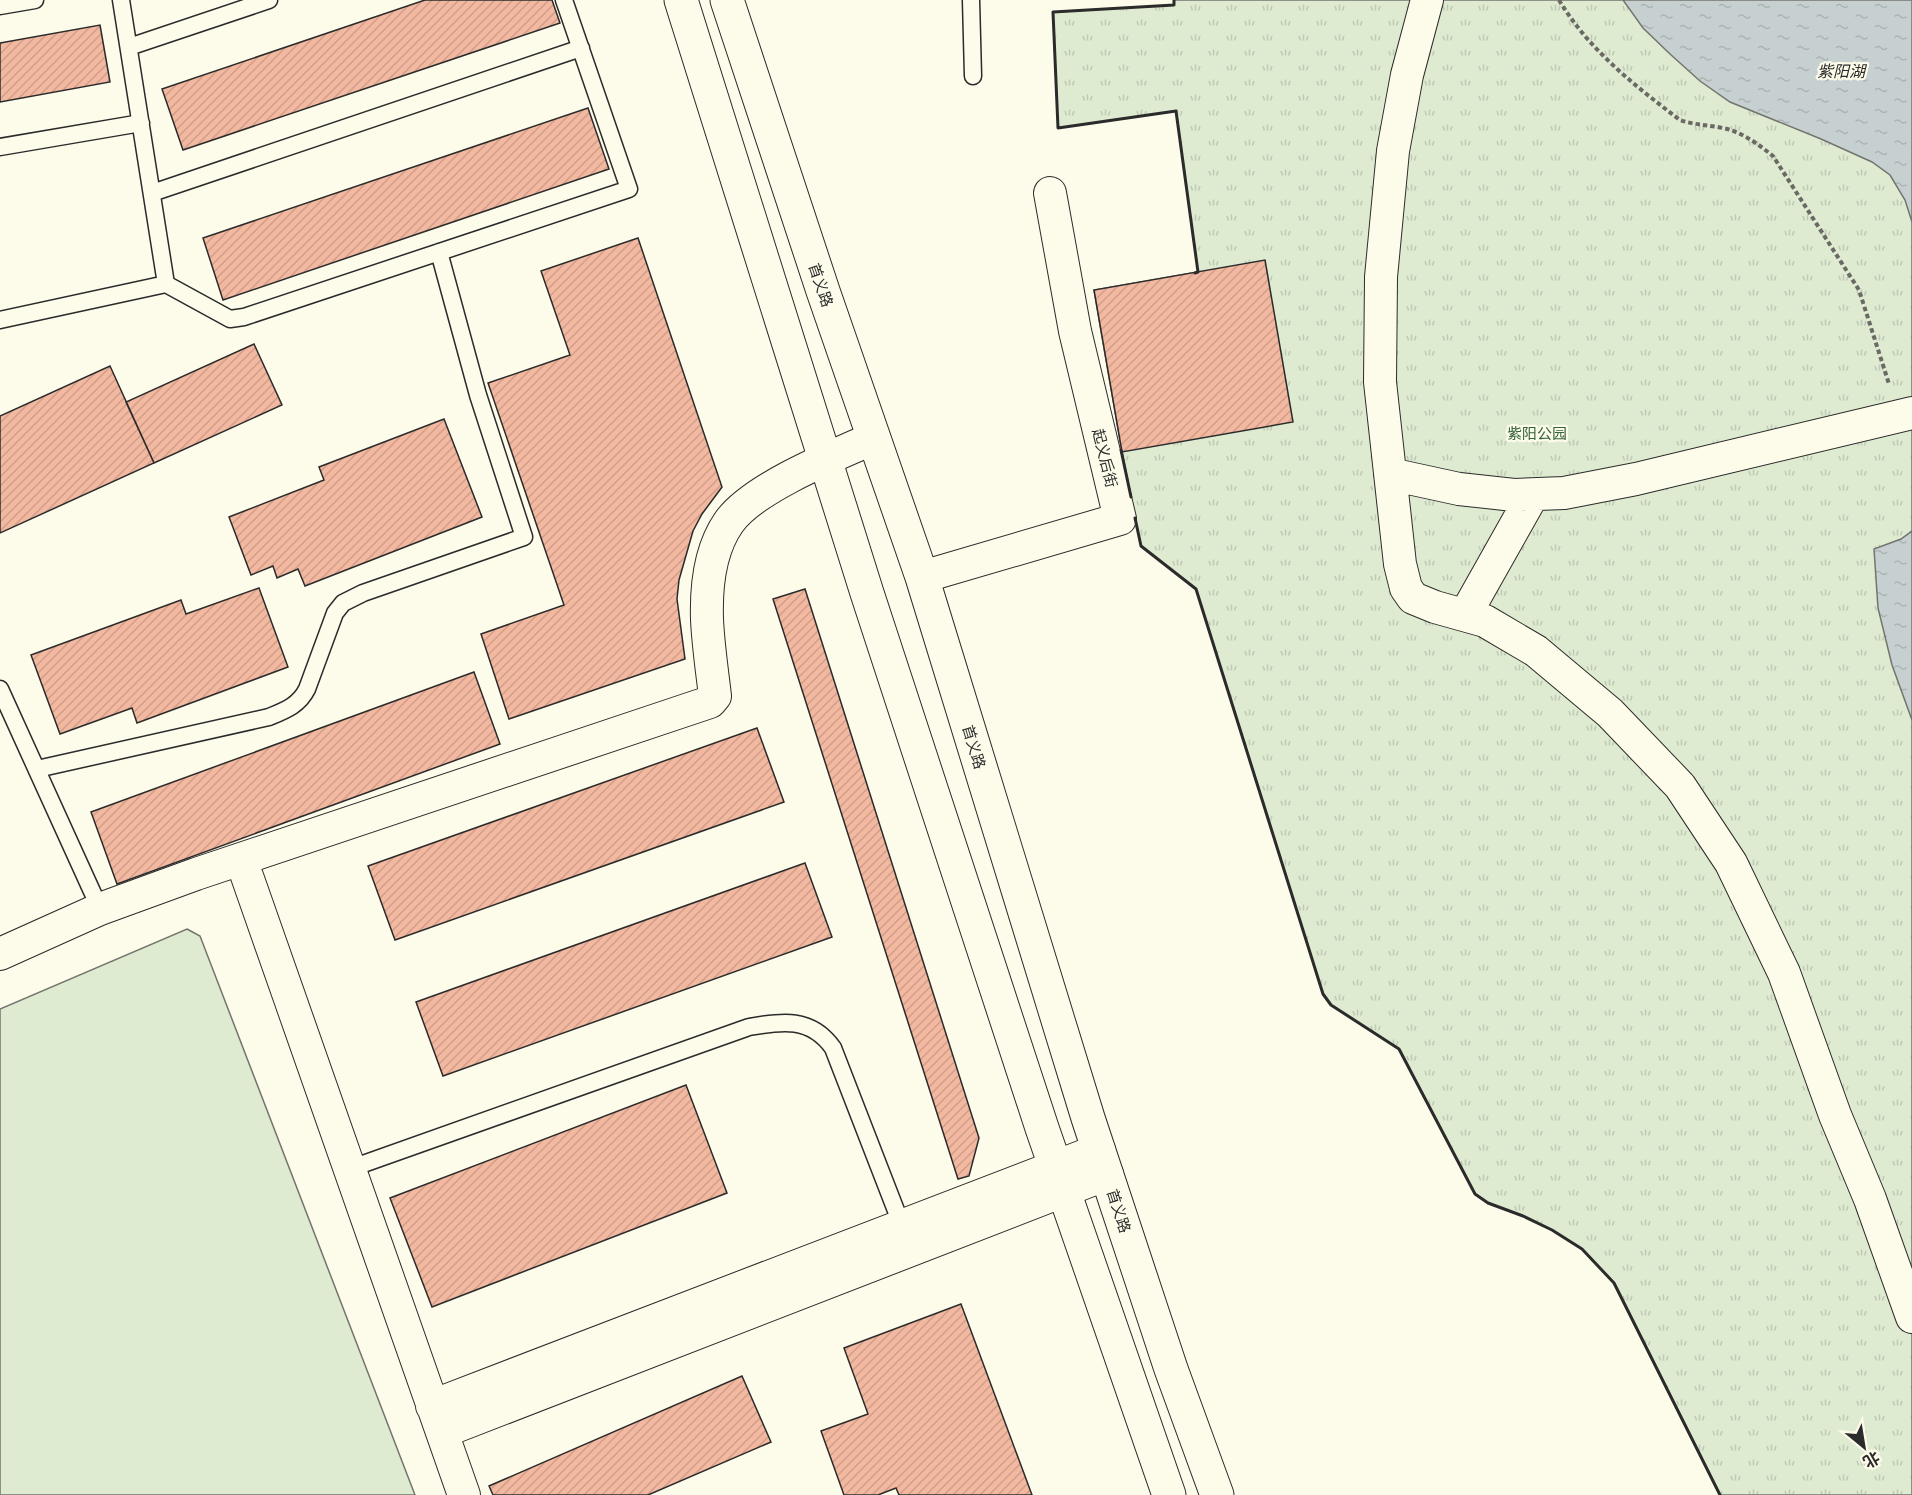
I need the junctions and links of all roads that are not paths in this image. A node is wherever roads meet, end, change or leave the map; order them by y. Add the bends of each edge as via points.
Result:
1 (35, 0) edge
2 (121, 0) edge
3 (269, 0) edge
4 (564, 0) edge
5 (681, 0) edge
6 (727, 0) edge
7 (971, 0) edge
8 (1427, 0) edge
9 (0, 6) edge
10 (129, 48) junction
11 (581, 48) junction
12 (973, 76) dead end
13 (141, 123) junction
14 (0, 147) edge
15 (152, 193) junction
16 (1050, 194) dead end
17 (439, 252) junction
18 (166, 284) junction
19 (0, 320) edge
20 (1905, 415) edge
21 (874, 438) junction
22 (825, 459) junction
23 (1390, 474) junction
24 (1532, 496) junction
25 (922, 577) junction
26 (1466, 615) junction
27 (0, 689) edge
28 (36, 769) junction
29 (241, 859) junction
30 (100, 909) junction
31 (0, 954) edge
32 (1103, 1162) junction
33 (350, 1169) junction
34 (1060, 1179) junction
35 (902, 1226) junction
36 (1912, 1317) edge
37 (437, 1419) junction
38 (464, 1495) edge
39 (1169, 1495) edge
40 (1217, 1495) edge

1 - 9 lane
2 - 10 lane
3 - 10 lane
4 - 11 lane
5 - 22 main road
6 - 21 main road, 首义路
7 - 12 lane
8 - 23 street via 1407,75 1393,151 1381,277 1380,382
10 - 13 lane
11 - 15 lane
11 - 17 lane via 629,189
13 - 14 lane
13 - 15 lane
15 - 18 lane
16 - 25 street, 起义后街 via 1075,331 1120,519
17 - 18 lane via 230,319
17 - 28 lane via 478,395 524,537 343,603 335,613 308,689 301,701 285,710 270,717
18 - 19 lane
20 - 24 street via 1636,479 1564,494
21 - 22 street
21 - 25 main road, 首义路
22 - 29 street via 749,501 719,541 709,581 707,619 715,696 710,702
22 - 34 main road
23 - 24 street via 1459,489
23 - 26 street via 1400,564 1409,594 1418,601
24 - 26 street
25 - 32 main road, 首义路
26 - 36 street via 1485,621 1536,651 1610,712 1680,786 1731,862 1784,974
27 - 28 lane
28 - 30 lane
29 - 30 street
29 - 33 street
30 - 31 street
32 - 34 street
32 - 40 main road, 首义路
33 - 35 lane via 749,1027 786,1022 817,1031 833,1048
33 - 37 street
34 - 35 street
34 - 37 street
34 - 39 main road
35 - 37 street
37 - 38 street

